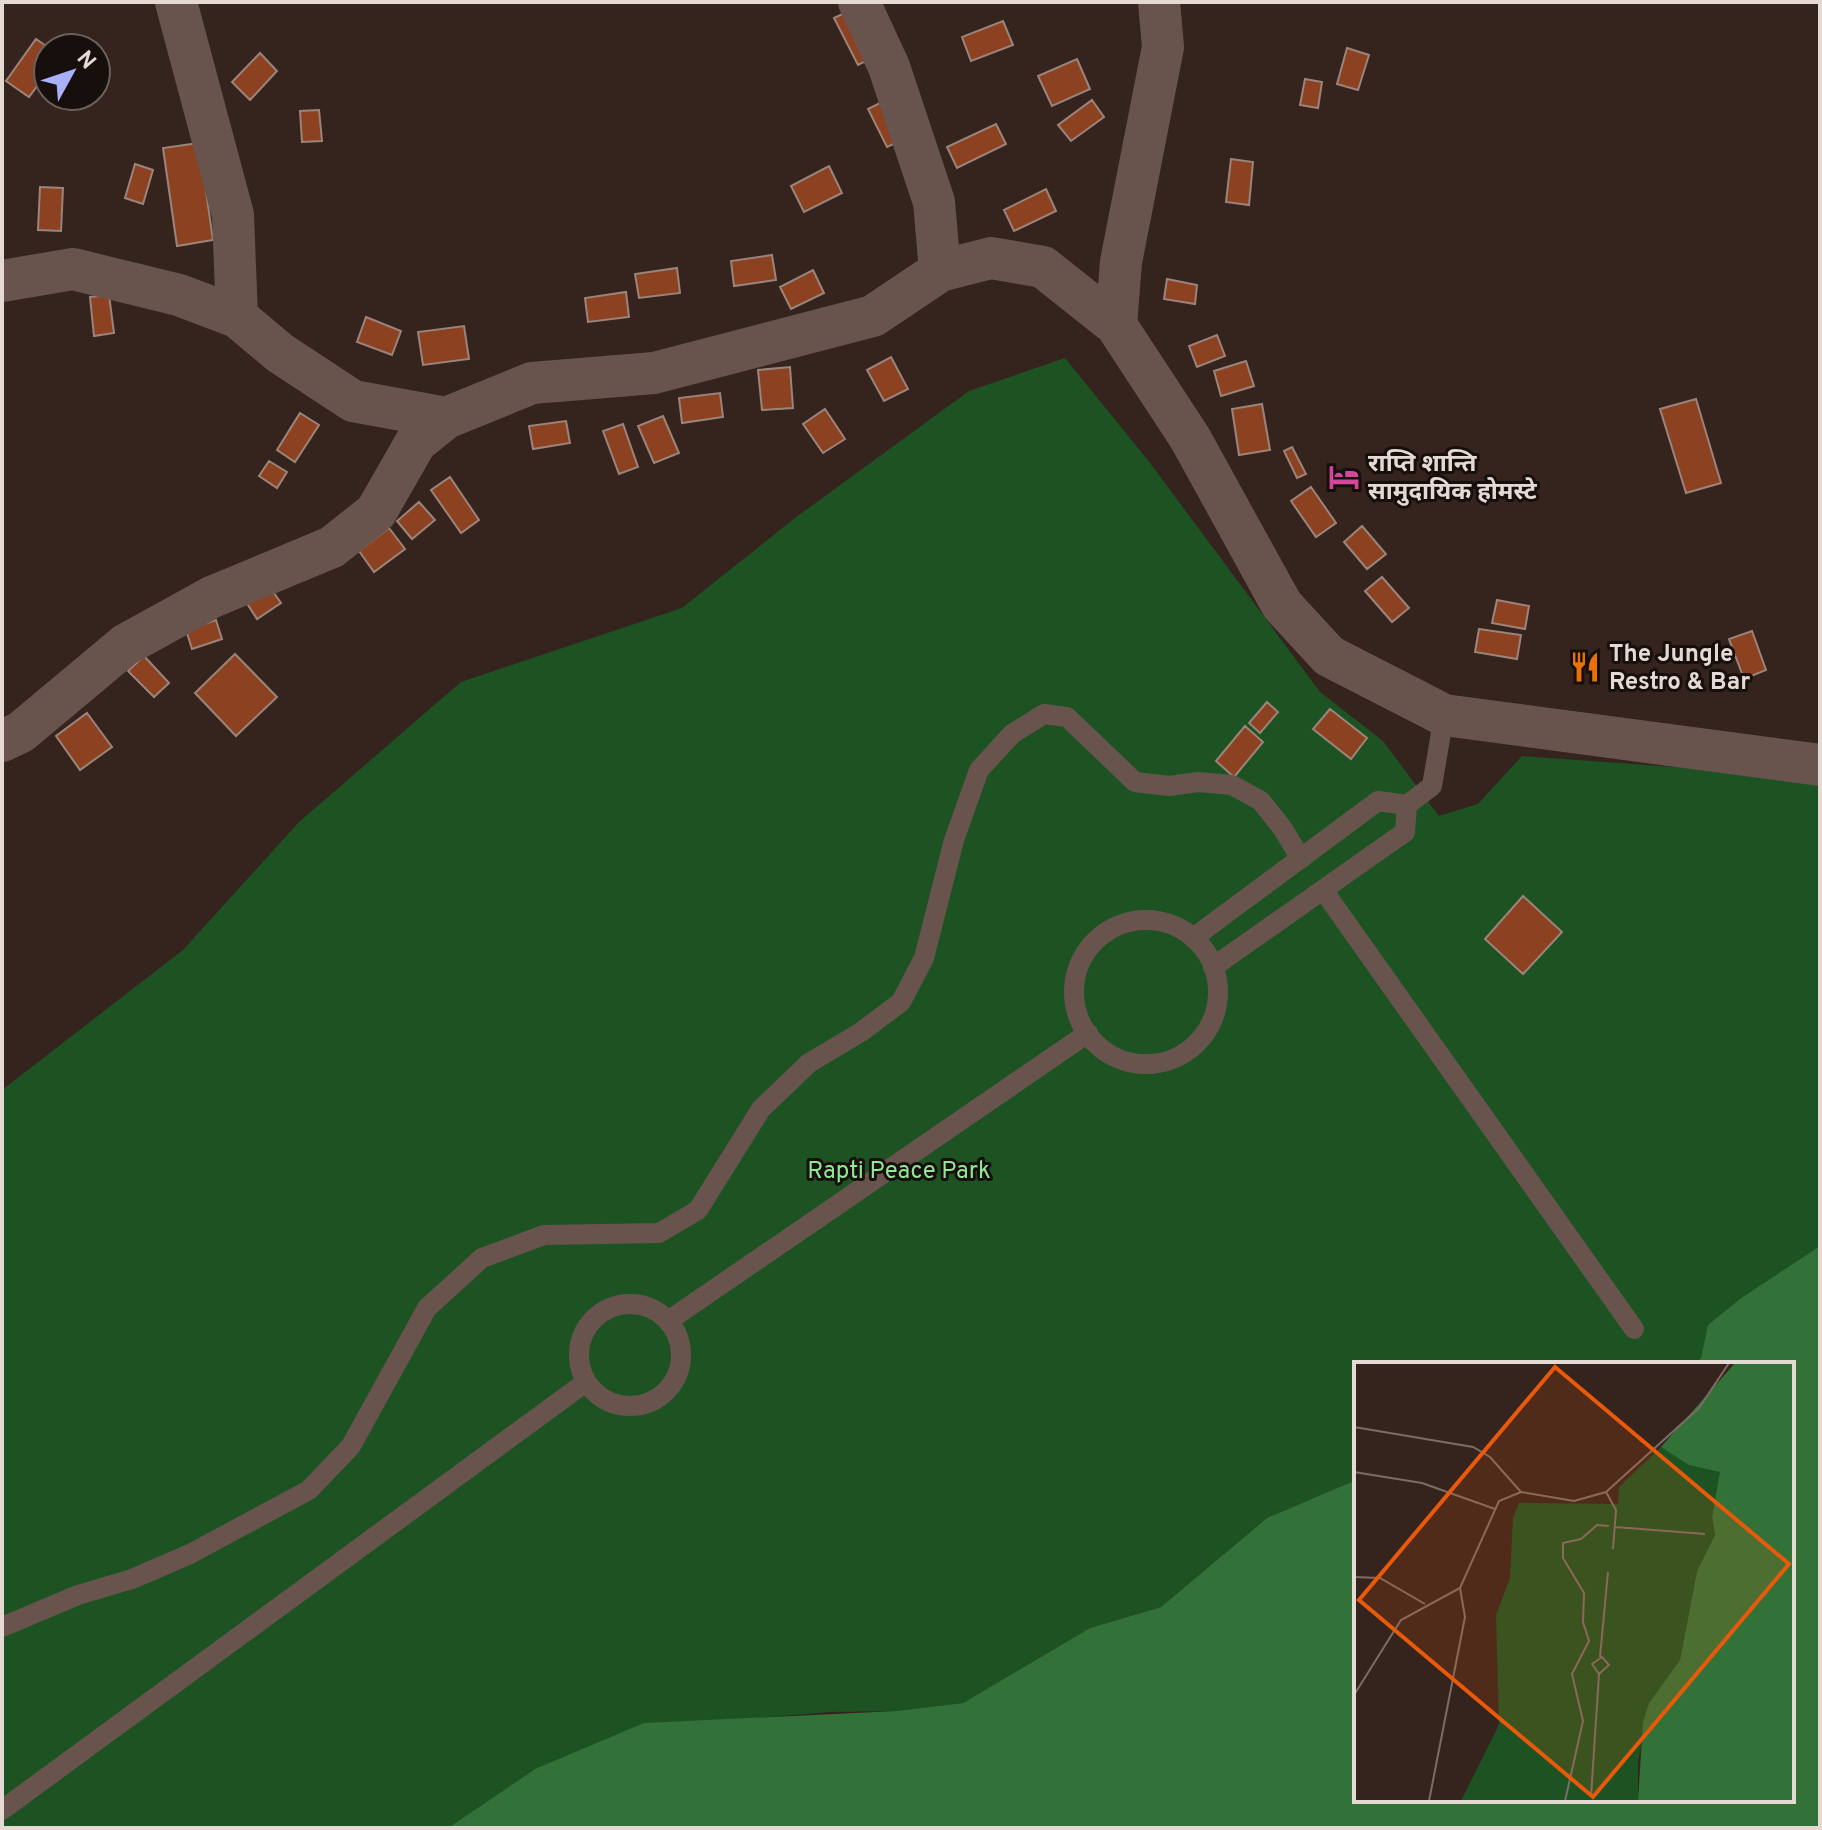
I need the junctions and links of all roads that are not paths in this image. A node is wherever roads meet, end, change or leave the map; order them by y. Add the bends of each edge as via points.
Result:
1 (176, 2) edge
2 (859, 2) edge
3 (1159, 2) edge
4 (940, 271) junction
5 (2, 281) edge
6 (237, 317) junction
7 (1116, 325) junction
8 (446, 418) junction
9 (1444, 715) junction
10 (2, 741) edge
11 (1820, 765) edge
12 (1407, 805) junction
13 (1301, 859) junction
14 (1323, 890) junction
15 (1193, 938) junction
16 (1213, 967) junction
17 (1088, 1033) junction
18 (668, 1321) junction
19 (1634, 1329) dead end
20 (586, 1382) junction
21 (2, 1627) edge
22 (2, 1810) edge

1 - 6 street via 233,215
2 - 4 street via 889,67 934,202
3 - 7 street via 1163,47 1121,262
4 - 7 street via 991,258 1043,267
4 - 8 street via 873,316 654,373 532,383
5 - 6 street via 73,269 179,295
6 - 8 street via 353,401
7 - 9 street via 1190,438 1282,605 1329,656
8 - 10 street via 416,442 376,512 332,547 212,597 125,645 21,732
9 - 11 street
9 - 12 lane via 1432,786
12 - 13 lane via 1378,801
12 - 14 lane via 1405,832
13 - 15 lane
13 - 21 lane via 1261,801 1232,785 1135,782 1067,717 1044,714 1012,734 979,770 954,840 924,958 901,1002 809,1063 761,1109 698,1210 659,1233 544,1235 482,1258 427,1308 351,1446 309,1490 190,1554
14 - 16 lane
14 - 19 lane
15 - 16 lane
15 - 17 lane via 1176,927 1147,920 1117,925 1100,936 1086,950 1074,988 1075,1008
16 - 17 lane via 1213,1018 1179,1056 1128,1062
17 - 18 lane
18 - 20 lane via 637,1304 605,1310 583,1334 579,1350
18 - 20 lane via 681,1358 672,1385 662,1395 629,1406 598,1395
20 - 22 lane

